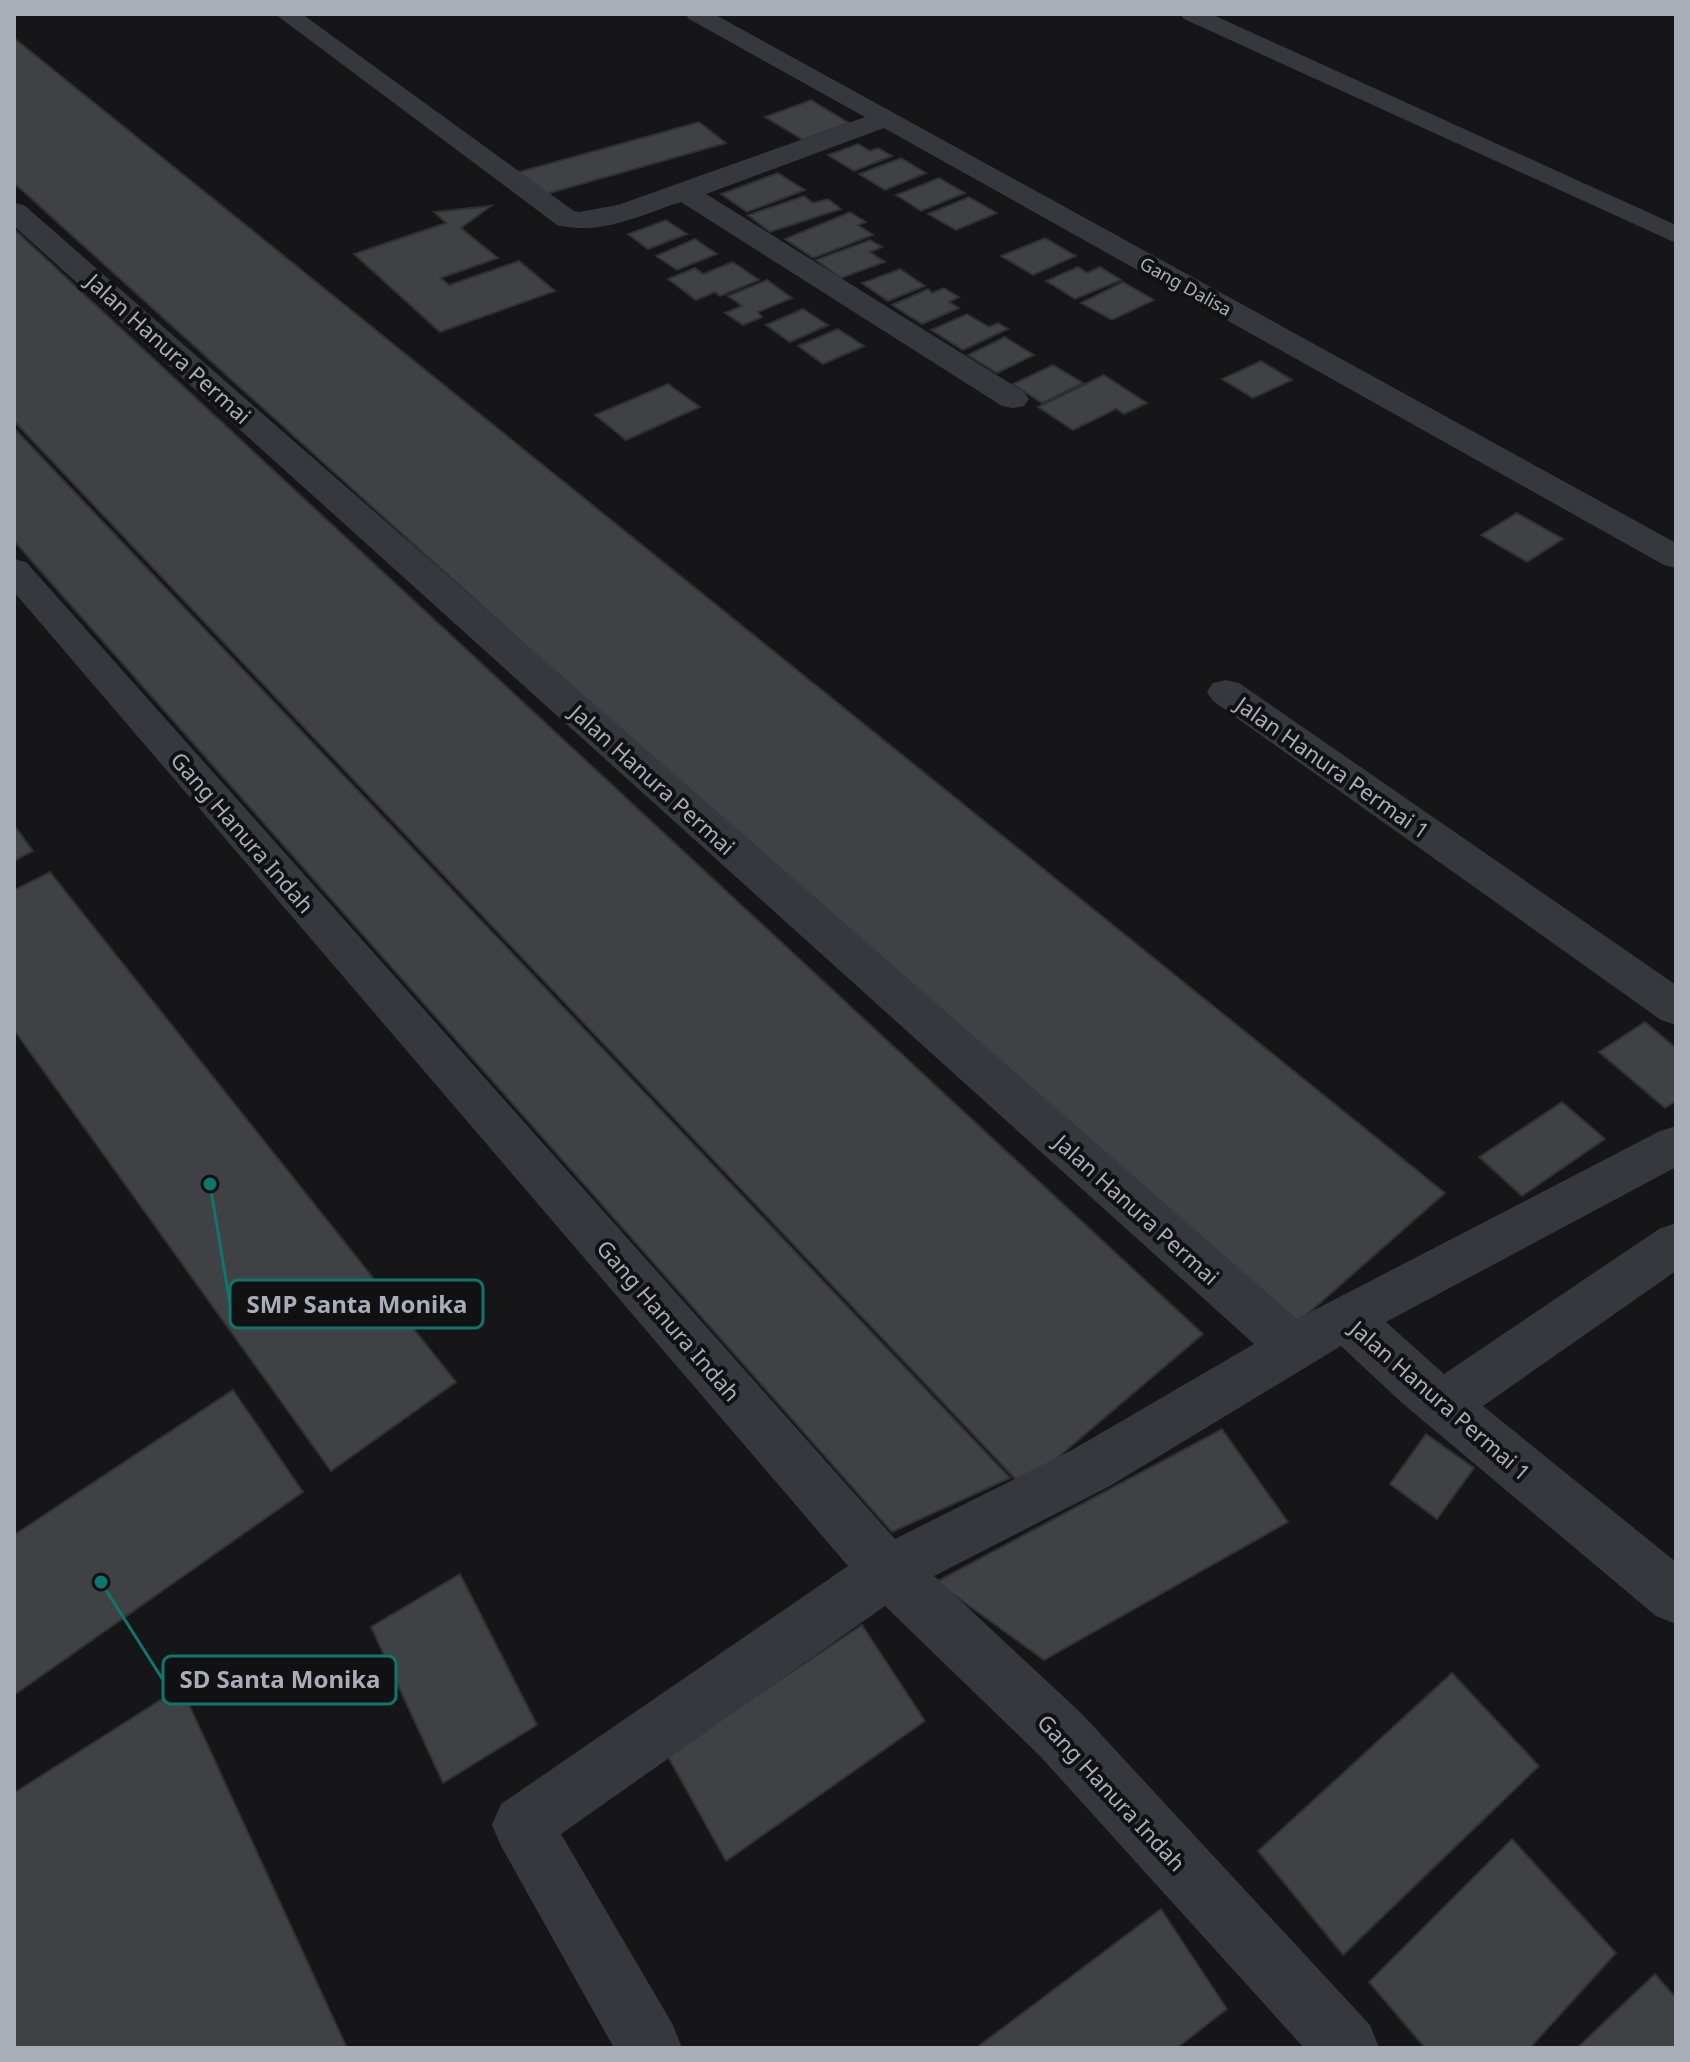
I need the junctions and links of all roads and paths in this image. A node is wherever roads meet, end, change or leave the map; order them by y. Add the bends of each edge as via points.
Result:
1 (287, 14) edge
2 (697, 14) edge
3 (1192, 14) edge
4 (884, 119) junction
5 (684, 192) junction
6 (14, 211) edge
7 (1676, 235) edge
8 (1013, 399) dead end
9 (1676, 557) edge
10 (14, 570) edge
11 (1226, 692) dead end
12 (1676, 1008) edge
13 (1676, 1145) edge
14 (1676, 1244) edge
15 (1345, 1317) junction
16 (1292, 1346) junction
17 (1443, 1404) junction
18 (888, 1571) junction
19 (1676, 1597) edge
20 (650, 2048) edge
21 (1347, 2048) edge

1 - 5 street via 567,219 604,218
2 - 4 street, Gang Dalisa
3 - 7 street
4 - 5 street
4 - 9 street, Gang Dalisa
5 - 8 street
6 - 16 street, Jalan Hanura Permai
10 - 18 street, Gang Hanura Indah
11 - 12 street, Jalan Hanura Permai 1
13 - 15 street, Jalan Hanura Permai 1
14 - 17 street
15 - 16 street
15 - 17 street, Jalan Hanura Permai 1
16 - 18 street via 1091,1468
17 - 19 street, Jalan Hanura Permai 1
18 - 20 street via 522,1825
18 - 21 street, Gang Hanura Indah via 1061,1735

